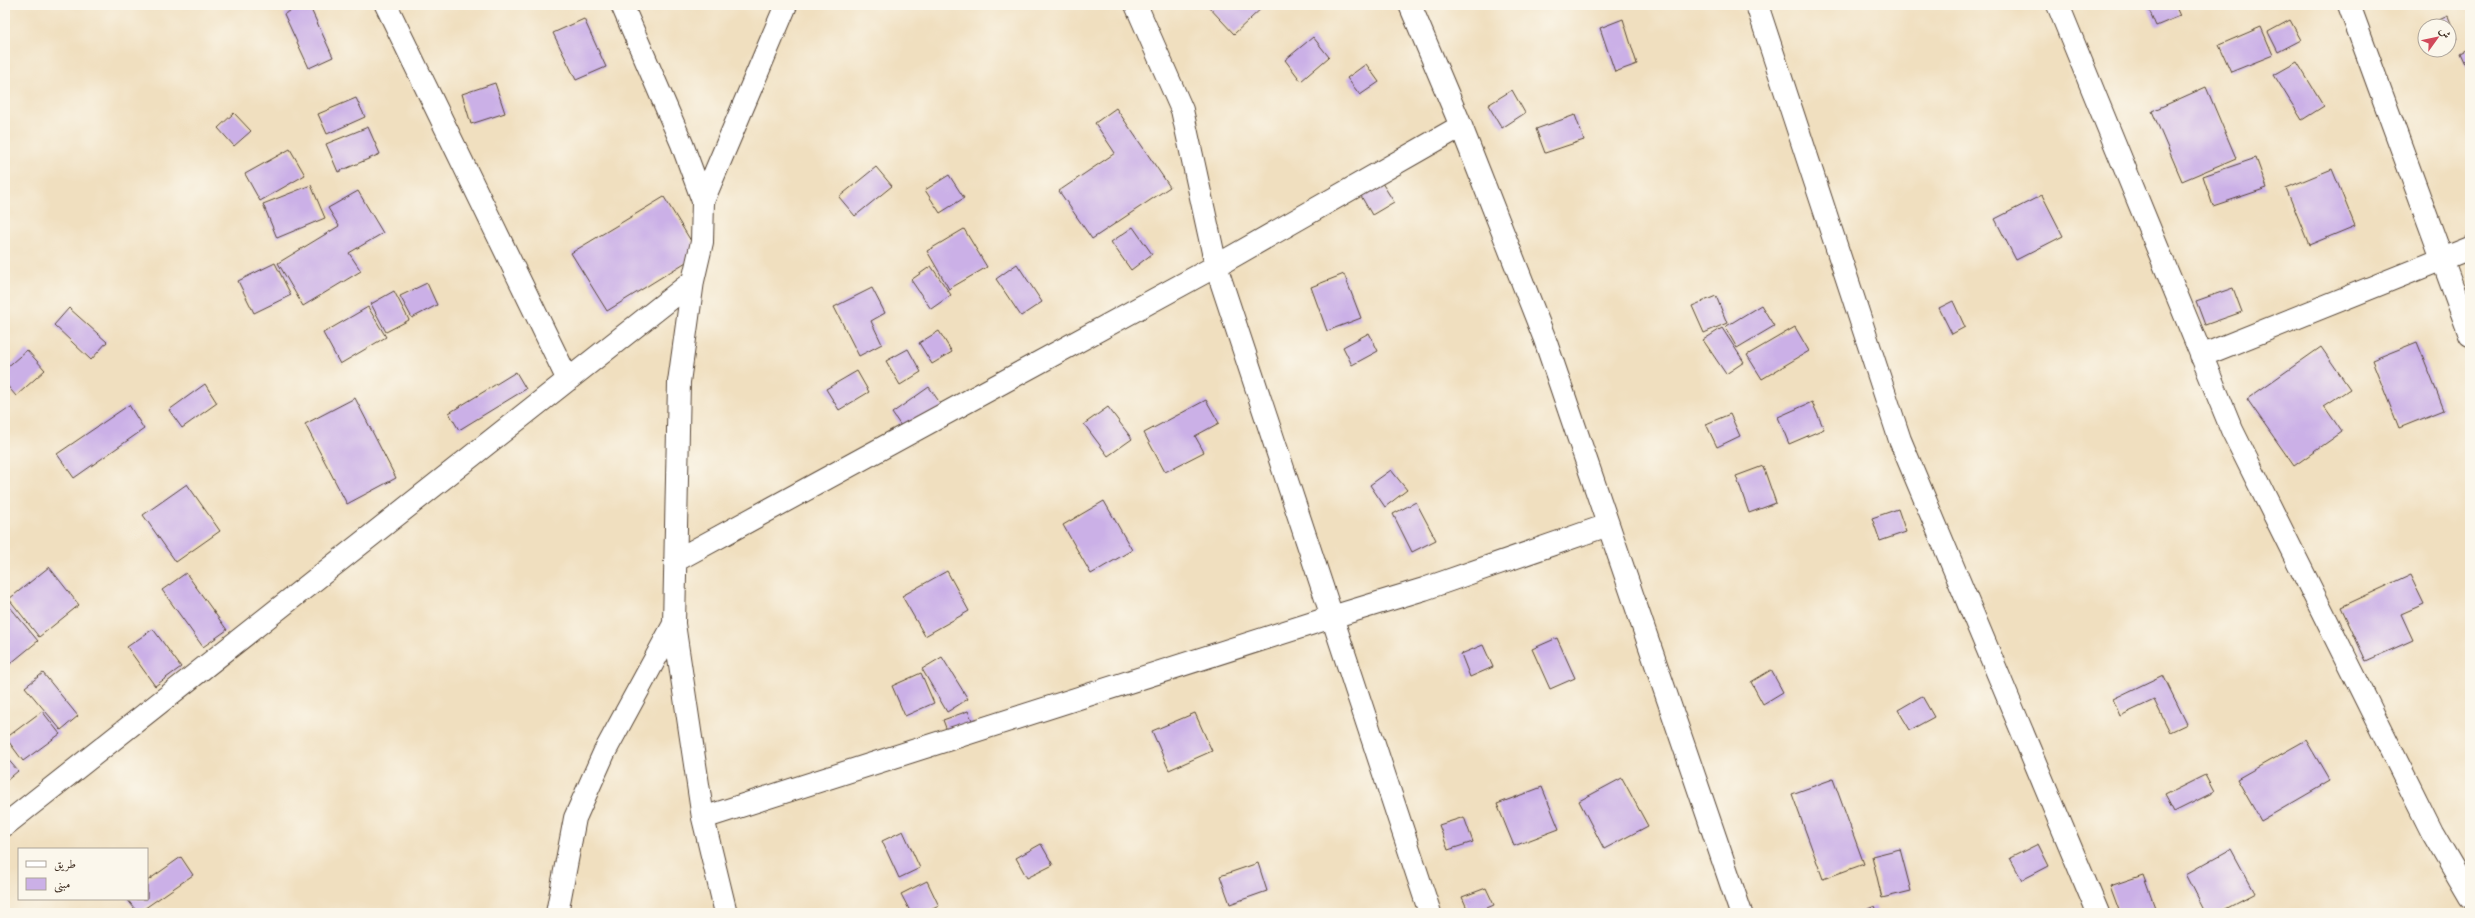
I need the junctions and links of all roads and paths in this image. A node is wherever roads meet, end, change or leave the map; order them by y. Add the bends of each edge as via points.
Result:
1 (386, 5) edge
2 (622, 5) edge
3 (786, 5) edge
4 (1136, 5) edge
5 (1410, 5) edge
6 (1757, 5) edge
7 (2058, 5) edge
8 (2349, 5) edge
9 (1461, 126) junction
10 (703, 201) junction
11 (2470, 248) edge
12 (2442, 259) junction
13 (1216, 266) junction
14 (693, 282) junction
15 (2470, 335) edge
16 (2201, 356) junction
17 (568, 380) junction
18 (1608, 524) junction
19 (675, 561) junction
20 (1332, 617) junction
21 (674, 624) junction
22 (703, 818) junction
23 (5, 824) edge
24 (2470, 897) edge
25 (557, 913) edge
26 (726, 913) edge
27 (1430, 913) edge
28 (1741, 913) edge
29 (2098, 913) edge

1 - 17 street
2 - 10 street via 682,144
3 - 10 street
4 - 13 street via 1182,110
5 - 9 street
6 - 29 street via 1900,440
7 - 16 street
8 - 12 street
9 - 13 street
9 - 18 street via 1544,337
10 - 14 street via 702,242
11 - 12 street
12 - 15 street
12 - 16 street
13 - 19 street
13 - 20 street
14 - 17 street
14 - 19 street via 679,382
16 - 24 street via 2232,430 2428,825
17 - 23 street
18 - 20 street via 1424,589
18 - 28 street
19 - 21 street
20 - 22 street
20 - 27 street
21 - 22 street
21 - 25 street via 604,753 575,818
22 - 26 street

